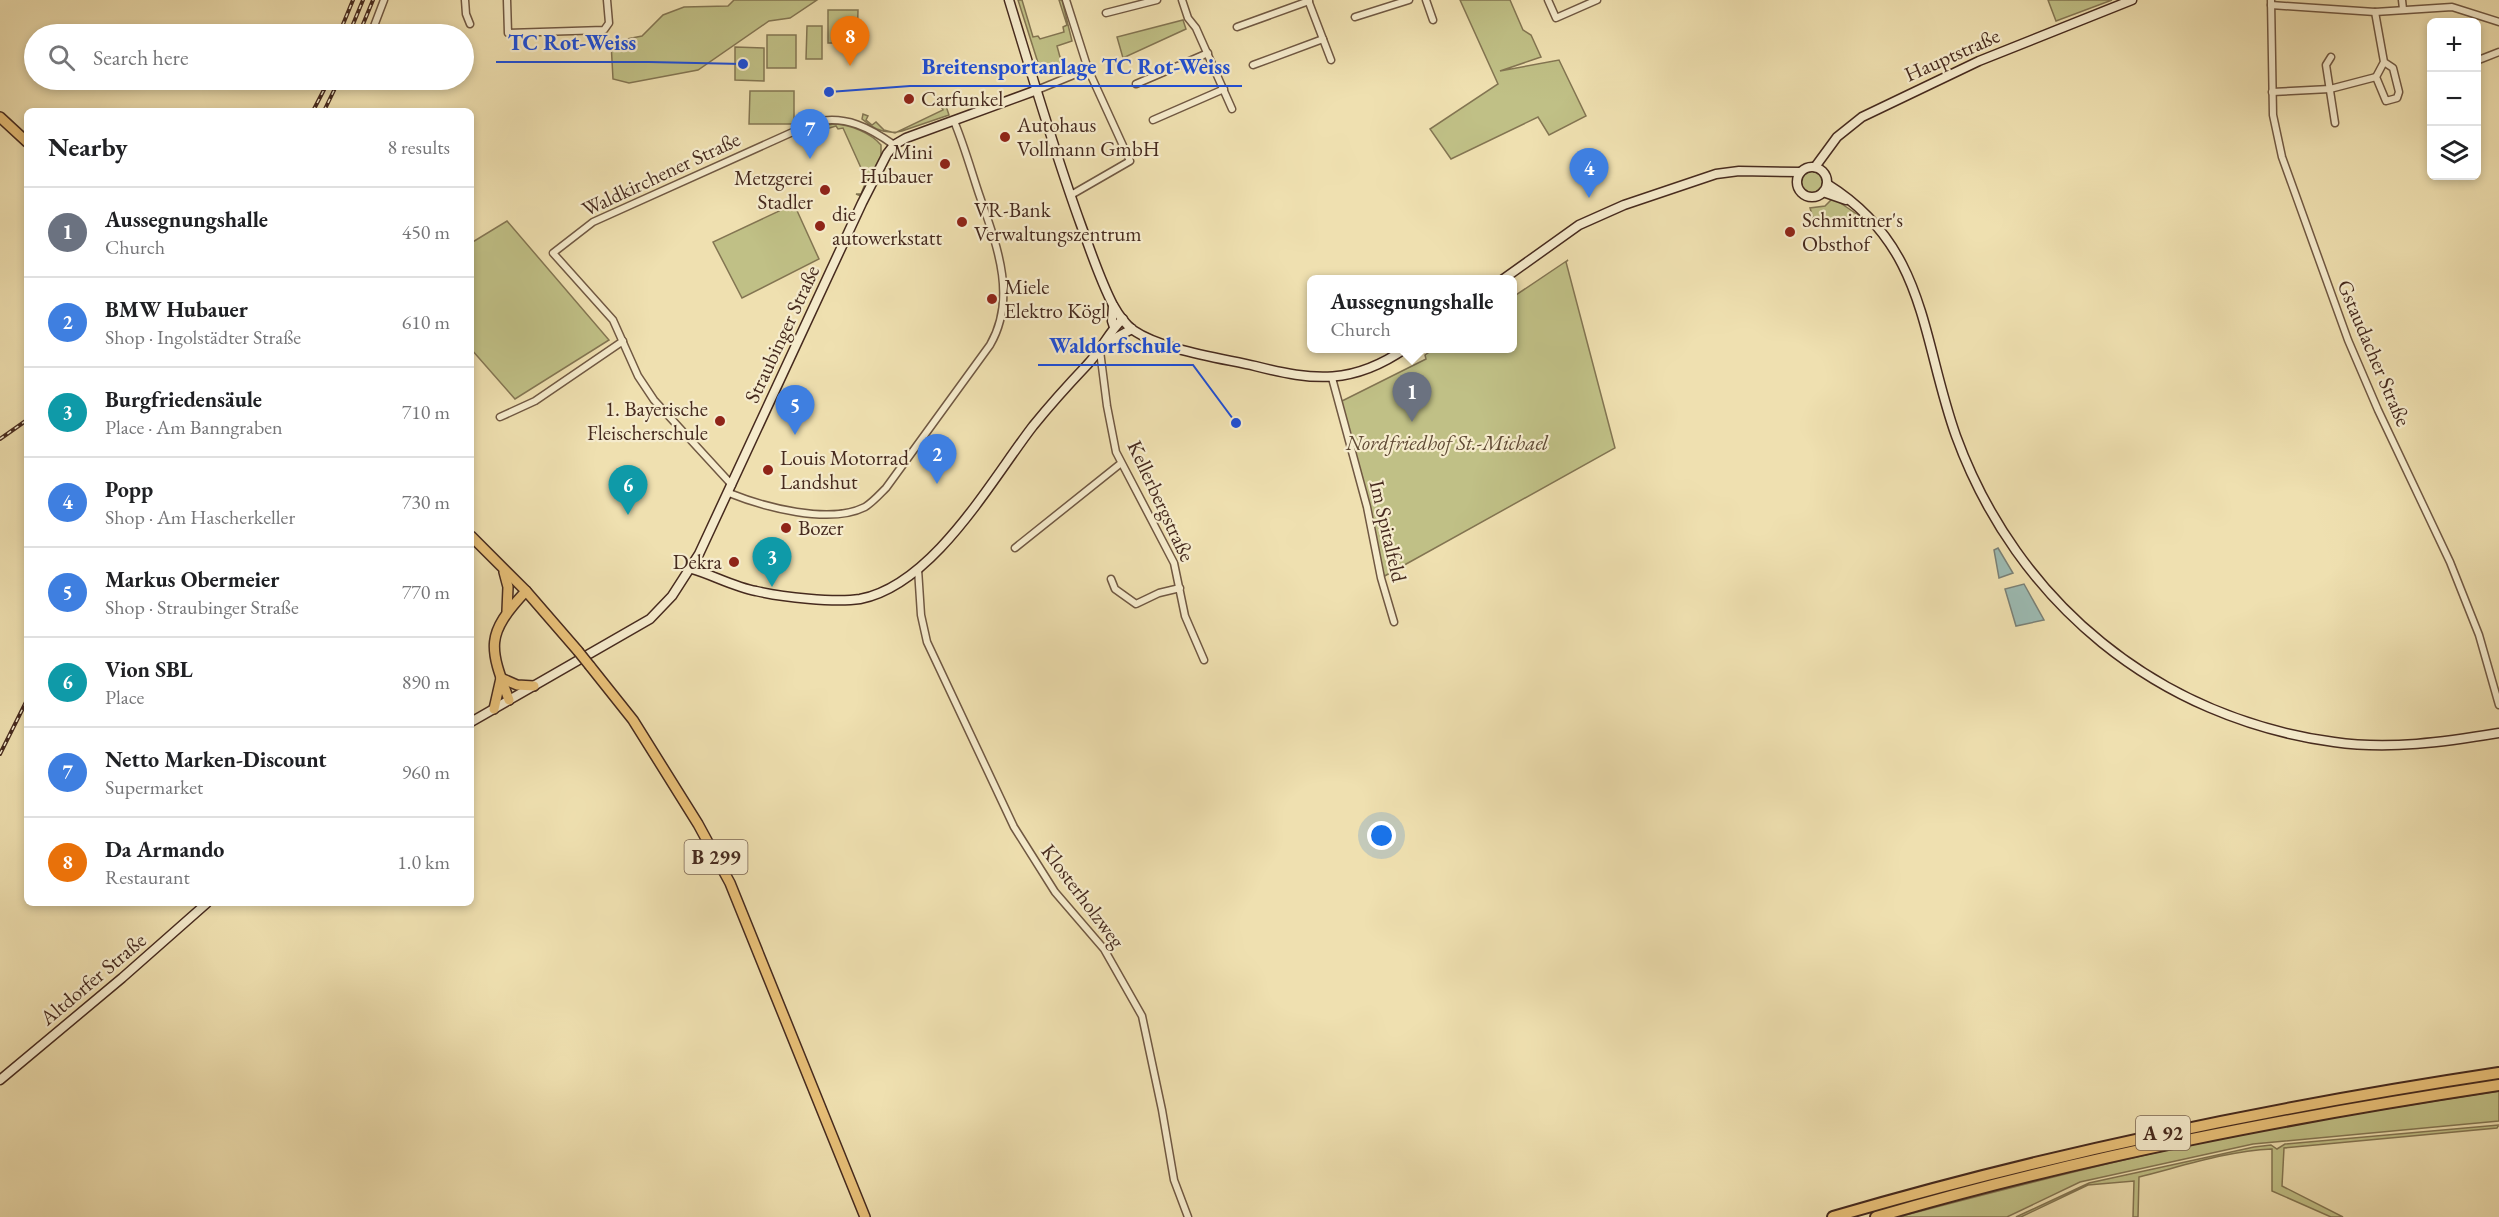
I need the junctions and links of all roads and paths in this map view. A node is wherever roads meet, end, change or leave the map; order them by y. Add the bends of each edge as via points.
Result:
1 (384, 0) edge
2 (465, 0) edge
3 (507, 0) edge
4 (607, 0) edge
5 (1009, 0) edge
6 (1066, 0) edge
7 (1157, 0) edge
8 (1182, 0) edge
9 (1409, 0) edge
10 (1426, 0) edge
11 (1548, 0) edge
12 (1597, 0) edge
13 (2132, 0) edge
14 (2402, 0) edge
15 (1309, 1) edge
16 (2271, 2) edge
17 (2327, 4) edge
18 (2452, 4) edge
19 (2403, 9) junction
20 (2375, 12) junction
21 (1106, 14) dead end
22 (1355, 16) dead end
23 (1433, 20) dead end
24 (2499, 22) edge
25 (375, 24) edge
26 (470, 24) dead end
27 (1237, 27) dead end
28 (1323, 39) junction
29 (2499, 52) edge
30 (1208, 53) junction
31 (2331, 57) dead end
32 (2481, 59) edge
33 (1331, 60) dead end
34 (2384, 62) junction
35 (1253, 66) dead end
36 (1088, 69) junction
37 (2376, 77) junction
38 (1137, 84) dead end
39 (1224, 89) junction
40 (2330, 89) junction
41 (1036, 90) junction
42 (2272, 92) junction
43 (1232, 109) dead end
44 (0, 117) edge
45 (1153, 120) dead end
46 (954, 121) junction
47 (2335, 123) dead end
48 (24, 138) edge
49 (894, 145) junction
50 (1831, 146) junction
51 (1815, 166) junction
52 (1824, 171) junction
53 (1777, 172) junction
54 (1800, 172) junction
55 (1797, 181) junction
56 (1825, 188) junction
57 (1071, 195) junction
58 (1508, 275) edge
59 (1113, 306) junction
60 (1123, 320) junction
61 (1114, 327) junction
62 (1132, 329) junction
63 (623, 341) junction
64 (1103, 347) junction
65 (1397, 353) edge
66 (1332, 378) junction
67 (500, 417) dead end
68 (1120, 464) junction
69 (730, 489) junction
70 (474, 539) edge
71 (1015, 548) dead end
72 (502, 567) junction
73 (692, 568) junction
74 (918, 569) junction
75 (1111, 579) dead end
76 (1180, 588) junction
77 (526, 591) junction
78 (507, 611) junction
79 (1394, 622) dead end
80 (1204, 660) dead end
81 (501, 678) junction
82 (534, 686) junction
83 (509, 700) junction
84 (2499, 705) edge
85 (494, 709) junction
86 (474, 721) edge
87 (2499, 734) edge
88 (204, 906) edge
89 (2499, 1073) edge
90 (0, 1080) edge
91 (2499, 1085) edge
92 (865, 1217) edge
93 (1188, 1217) edge
94 (1833, 1217) edge
95 (1876, 1217) edge

1 - 25 street
2 - 26 street
3 - 4 street via 508,33 595,32 608,27
5 - 41 main road
6 - 36 street
7 - 21 street
8 - 30 street
9 - 22 street
10 - 23 street
11 - 12 street via 1556,18
13 - 50 main road, Hauptstraße via 1979,61 1874,110 1853,123
14 - 19 street
15 - 27 street
15 - 28 street
16 - 17 street
16 - 42 street, Gstaudacher Straße
17 - 20 street
18 - 19 street
18 - 24 street
19 - 20 street
20 - 34 street
28 - 33 street
28 - 35 street
29 - 32 street
30 - 38 street
30 - 39 street
31 - 40 street via 2326,65
34 - 37 street
34 - 37 street via 2395,73 2397,98 2386,100
36 - 41 street
36 - 57 street via 1130,161
37 - 40 street
39 - 43 street
39 - 45 street
40 - 42 street
40 - 47 street
41 - 46 main road
41 - 57 main road
42 - 84 street, Gstaudacher Straße via 2277,142 2312,243 2361,371 2450,562 2479,635
44 - 48 main road
46 - 49 main road
46 - 69 street via 992,230 1003,282 1000,323 990,345 886,488 865,507 842,514 820,514 756,504
49 - 63 street, Waldkirchener Straße via 858,123 831,119 815,122 579,231 553,253 613,320
49 - 69 main road, Straubinger Straße via 862,203
50 - 51 main road, Hauptstraße
50 - 52 main road, Hauptstraße
51 - 52 main road
51 - 54 main road
52 - 56 main road
53 - 54 main road
53 - 55 main road
53 - 58 main road via 1727,172 1624,205 1579,225
54 - 55 main road
55 - 56 main road via 1800,191 1807,196 1816,196
56 - 87 main road via 1849,201 1888,238 1912,282 1956,435 1979,489 2034,575 2091,634 2133,668 2182,697 2277,731 2366,744 2434,743
57 - 59 main road
59 - 60 main road
59 - 61 main road
60 - 61 main road
60 - 62 main road
61 - 64 main road
62 - 64 main road
62 - 66 main road via 1176,347 1280,373
63 - 67 street via 535,401
63 - 69 street, Waldkirchener Straße via 638,376 654,400
64 - 68 street, Kellerbergstraße via 1107,406
64 - 74 main road via 1033,426 944,544
65 - 66 main road via 1367,370
66 - 79 street, Im Spitalfeld
68 - 71 street
68 - 76 street, Kellerbergstraße via 1174,562
69 - 73 main road, Straubinger Straße
70 - 72 main road, B 299
72 - 77 main road, B 299
72 - 78 main road via 508,587
73 - 74 main road via 756,591 836,601 873,595
73 - 82 main road, Straubinger Straße via 650,619
74 - 93 street, Klosterholzweg via 927,642 1014,827 1055,892 1104,949 1142,1016 1173,1180
75 - 76 street via 1115,589 1136,604
76 - 80 street, Kellerbergstraße via 1185,616
77 - 78 main road
77 - 92 main road, B 299, bridge via 633,720 730,883
78 - 81 main road via 494,635 493,648
81 - 82 main road via 517,685
81 - 83 main road
81 - 85 main road
82 - 83 main road, Straubinger Straße
83 - 85 main road
85 - 86 main road
88 - 90 main road, Altdorfer Straße
89 - 94 highway, A 92 via 2190,1127 1995,1172
91 - 95 highway, A 92 via 2194,1138 2011,1180

